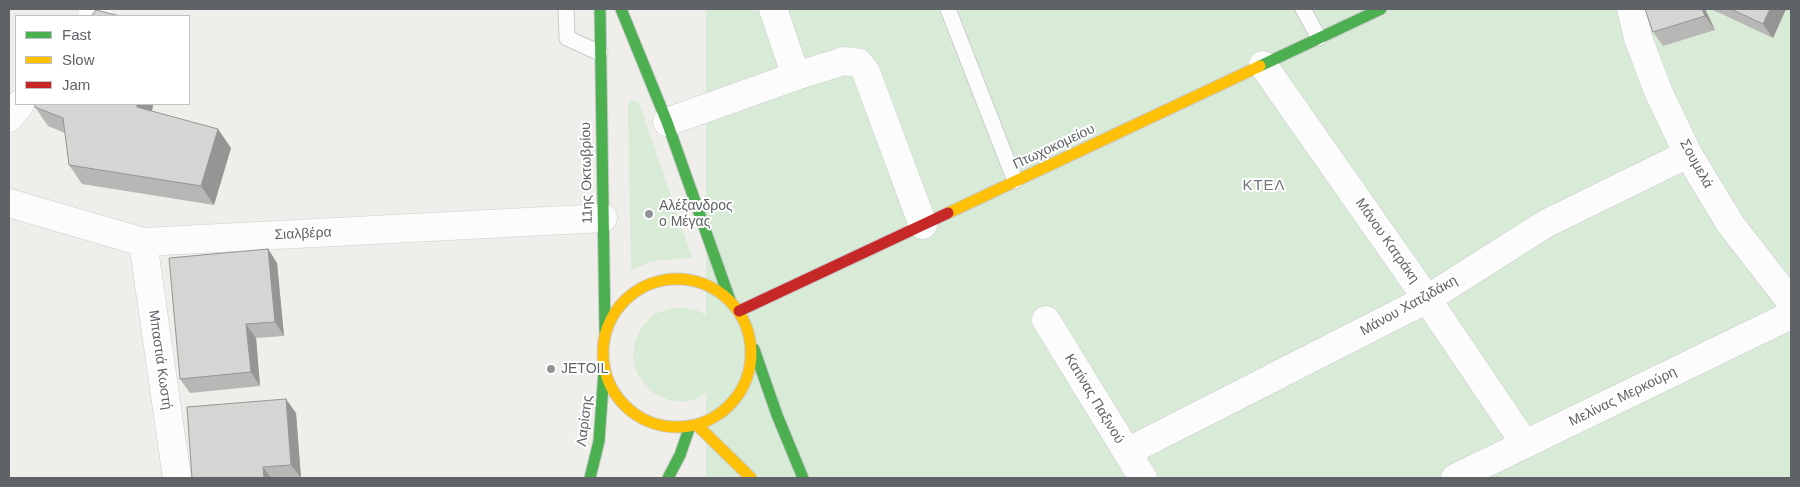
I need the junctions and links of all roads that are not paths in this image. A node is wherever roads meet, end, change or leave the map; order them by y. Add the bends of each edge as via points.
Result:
1 (566, 9) edge
2 (600, 9) edge
3 (621, 9) edge
4 (773, 9) edge
5 (948, 9) edge
6 (1302, 9) edge
7 (1381, 9) edge
8 (1631, 9) edge
9 (1319, 38) junction
10 (600, 53) junction
11 (1263, 65) junction
12 (796, 76) junction
13 (19, 105) edge
14 (9, 118) edge
15 (667, 122) junction
16 (1688, 154) junction
17 (1015, 181) junction
18 (9, 203) edge
19 (603, 218) junction
20 (923, 224) junction
21 (144, 242) junction
22 (1427, 299) junction
23 (730, 300) junction
24 (1791, 302) edge
25 (739, 311) junction
26 (1791, 315) edge
27 (1046, 320) dead end
28 (605, 338) junction
29 (750, 338) junction
30 (604, 367) junction
31 (694, 426) junction
32 (1525, 444) junction
33 (1127, 452) junction
34 (177, 478) edge
35 (590, 478) edge
36 (668, 478) edge
37 (751, 478) edge
38 (803, 478) edge
39 (1143, 478) edge
40 (1454, 478) edge

1 - 10 lane via 567,38
2 - 10 main road, 11ης Οκτωβρίου
3 - 15 main road
4 - 12 street
5 - 17 lane
6 - 9 lane
7 - 9 main road, Πτωχοκομείου
8 - 16 street, Σουμελά via 1658,91
9 - 11 main road, Πτωχοκομείου
10 - 19 main road, 11ης Οκτωβρίου
11 - 17 main road, Πτωχοκομείου
11 - 22 street, Μάνου Κατράκη
12 - 15 street
12 - 20 street via 844,61 859,63 866,72
13 - 14 street
15 - 23 main road
16 - 22 street, Μάνου Χατζιδάκη via 1547,223
16 - 24 street, Σουμελά via 1731,225
17 - 20 main road, Πτωχοκομείου
18 - 21 street, Σιαλβέρα
19 - 21 street, Σιαλβέρα
19 - 28 main road, 11ης Οκτωβρίου
20 - 25 main road, Πτωχοκομείου
21 - 34 street, Μπαστιά Κωστή
22 - 32 street, Μάνου Κατράκη
22 - 33 street, Μάνου Χατζιδάκη
23 - 25 main road
23 - 28 main road via 700,282 683,278 665,279 648,285 620,306 610,321
25 - 29 main road
26 - 32 street, Μελίνας Μερκούρη
27 - 33 street, Κατίνας Παξινού
28 - 30 main road
29 - 31 main road via 752,353 745,385 726,410
29 - 38 main road
30 - 31 main road via 617,398 642,419 674,428
30 - 35 main road, Λαρίσης via 602,416
31 - 36 main road
31 - 37 main road
32 - 40 street, Μελίνας Μερκούρη
33 - 39 street, Κατίνας Παξινού

